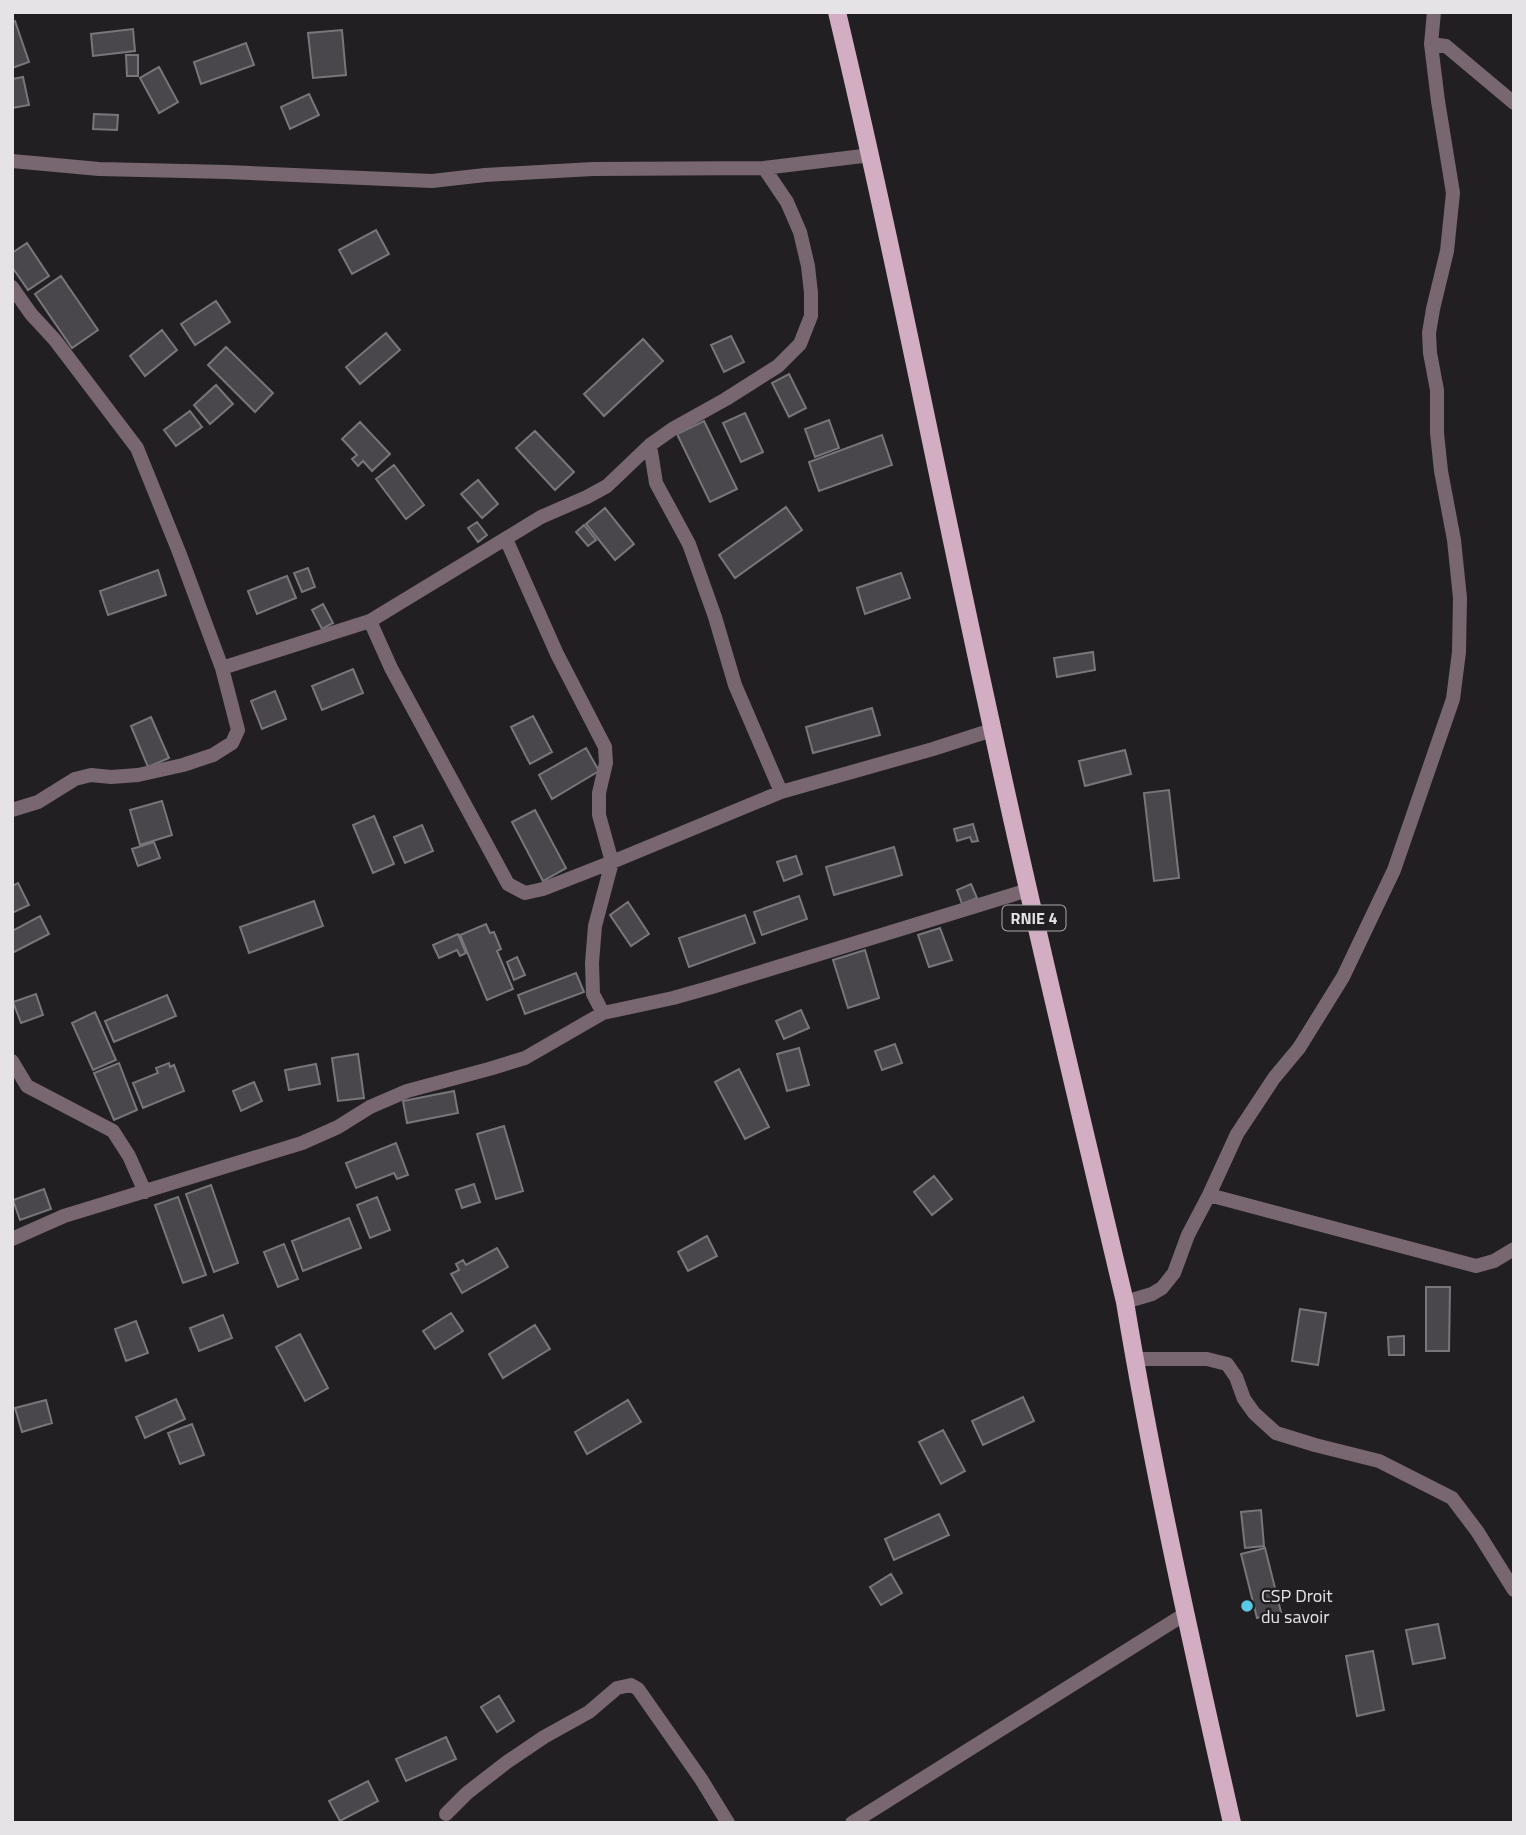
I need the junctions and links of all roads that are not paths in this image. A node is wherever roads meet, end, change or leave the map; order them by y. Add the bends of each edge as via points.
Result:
1 (838, 12) edge
2 (1434, 12) edge
3 (1432, 44) junction
4 (1514, 103) edge
5 (871, 155) junction
6 (12, 161) edge
7 (764, 168) junction
8 (12, 287) edge
9 (650, 445) junction
10 (506, 539) junction
11 (370, 621) junction
12 (222, 668) junction
13 (992, 730) junction
14 (781, 792) junction
15 (12, 810) edge
16 (612, 862) junction
17 (1028, 890) junction
18 (603, 1013) junction
19 (12, 1061) edge
20 (145, 1192) junction
21 (1209, 1195) junction
22 (12, 1239) edge
23 (1514, 1249) edge
24 (1125, 1301) junction
25 (1134, 1359) junction
26 (1514, 1590) edge
27 (1185, 1614) junction
28 (446, 1814) dead end
29 (727, 1823) edge
30 (852, 1823) edge
31 (1232, 1823) edge

1 - 5 main road, RNIE 4
2 - 3 street
3 - 4 street via 1447,46
3 - 21 street via 1453,193 1447,251 1429,333 1441,471 1460,598 1453,699 1394,870 1343,977 1237,1134
5 - 7 street
5 - 13 main road, RNIE 4
6 - 7 street via 99,170 432,181 593,169
7 - 9 street via 787,202 808,266 811,316 800,344 778,366
8 - 12 street via 137,448
9 - 10 street via 607,486
9 - 14 street via 656,484 689,544 735,685
10 - 11 street
10 - 16 street via 604,747 599,815
11 - 12 street
11 - 16 street via 508,884 525,893
12 - 15 street via 238,730 232,743 214,755 183,765 138,775 75,779 38,802
13 - 14 street
13 - 17 main road, RNIE 4
14 - 16 street
16 - 18 street via 595,926 592,963 593,994
17 - 18 street via 712,987
17 - 24 main road, RNIE 4
18 - 20 street via 525,1058 407,1091 302,1143
19 - 20 street via 27,1086 113,1131
20 - 22 street via 64,1216
21 - 23 street via 1476,1266
21 - 24 street via 1163,1288
24 - 25 main road, RNIE 4
25 - 26 street via 1207,1359 1227,1364 1244,1399 1276,1433 1379,1461 1452,1498
25 - 27 main road, RNIE 4
27 - 30 street
27 - 31 main road, RNIE 4
28 - 29 street via 507,1762 589,1712 617,1688 631,1685 701,1779

